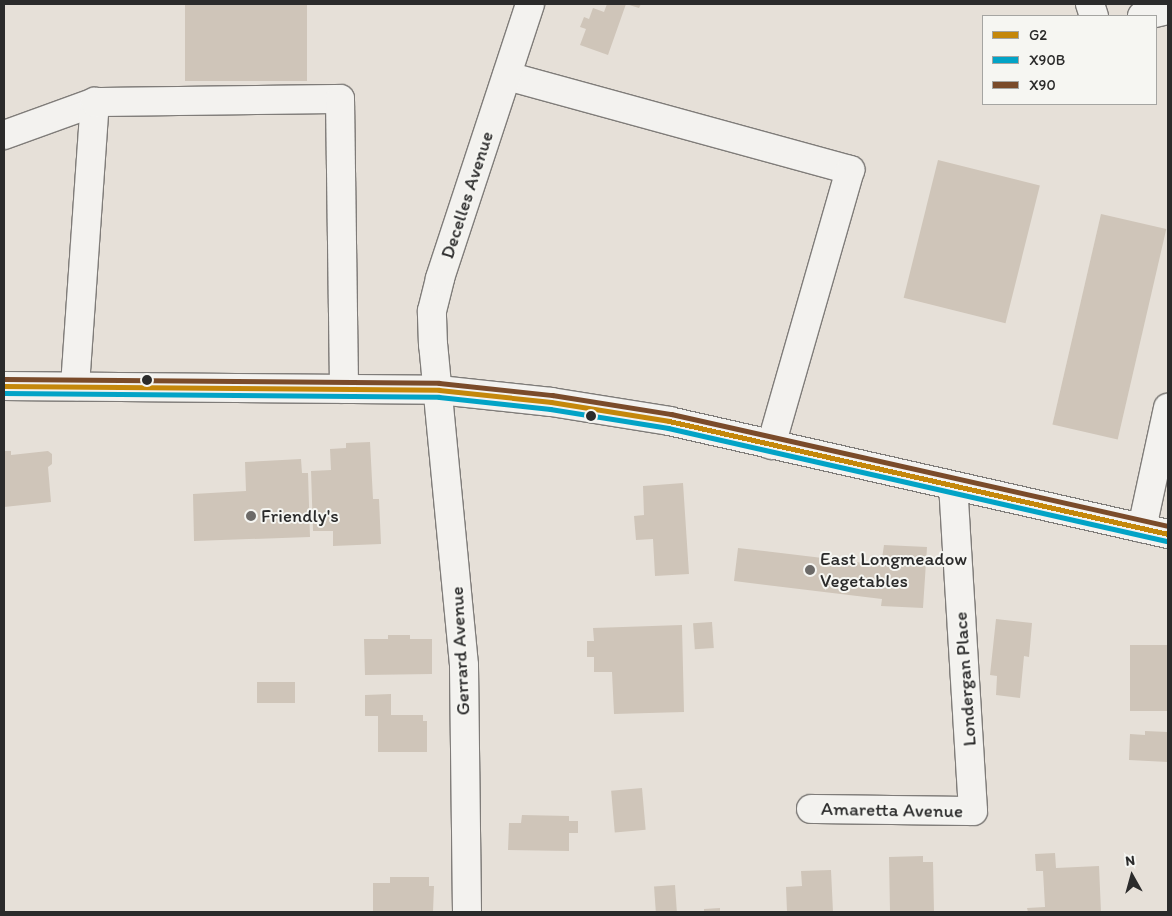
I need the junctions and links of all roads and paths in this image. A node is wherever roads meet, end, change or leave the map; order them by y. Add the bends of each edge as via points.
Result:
1 (530, 4) edge
2 (1168, 10) edge
3 (1146, 15) edge
4 (507, 76) junction
5 (95, 102) junction
6 (4, 135) edge
7 (4, 385) edge
8 (75, 386) junction
9 (344, 389) junction
10 (439, 390) junction
11 (1168, 408) edge
12 (771, 445) junction
13 (953, 487) junction
14 (1142, 528) junction
15 (1168, 534) edge
16 (811, 809) dead end
17 (973, 811) joint
18 (467, 912) edge

1 - 4 street, Decelles Avenue
2 - 3 street
4 - 10 street, Decelles Avenue via 432,311
4 - 12 street via 850,170
5 - 6 street
5 - 8 street
5 - 9 street via 340,99
7 - 8 street
8 - 9 street
9 - 10 street
10 - 12 street via 610,410
10 - 18 street, Gerrard Avenue via 464,665
11 - 14 street
12 - 13 street
13 - 14 street
13 - 17 street, Londergan Place
14 - 15 street
16 - 17 street, Amaretta Avenue

